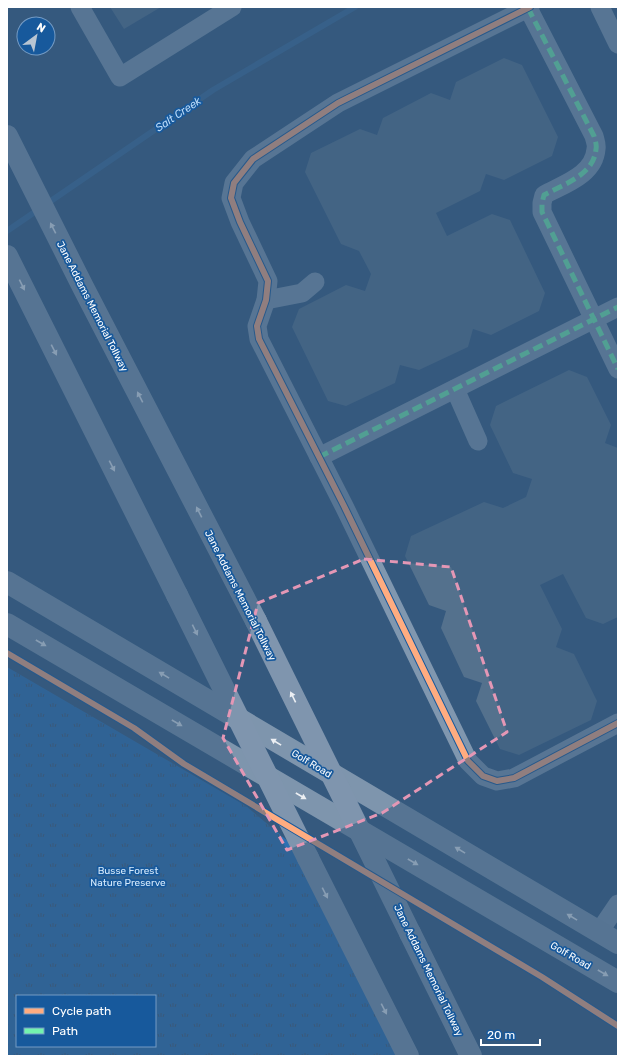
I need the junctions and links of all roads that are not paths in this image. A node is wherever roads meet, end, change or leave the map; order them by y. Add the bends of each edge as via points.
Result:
1 (80, 7) edge
2 (232, 7) edge
3 (600, 7) edge
4 (529, 8) edge
5 (618, 44) edge
6 (10, 142) edge
7 (7, 256) edge
8 (315, 282) dead end
9 (266, 300) junction
10 (618, 307) edge
11 (594, 319) junction
12 (618, 369) edge
13 (455, 389) junction
14 (478, 441) dead end
15 (319, 457) junction
16 (7, 582) edge
17 (7, 624) edge
18 (618, 723) edge
19 (618, 904) edge
20 (599, 932) junction
21 (618, 944) edge
22 (618, 982) edge
23 (408, 1056) edge
24 (471, 1056) edge

1 - 2 street via 120,77
3 - 5 street
4 - 9 street via 338,103 253,159 234,183 231,198 268,281
4 - 11 street via 594,136 597,148 585,173 544,195 542,203 542,212
24 -> 6 highway, Jane Addams Memorial Tollway, bridge via 256,621
7 -> 23 highway, bridge
8 - 9 street via 302,293
9 - 15 street via 257,326 259,339
10 - 11 street
11 - 12 street
11 - 13 street
13 - 14 street
13 - 15 street
15 - 18 street via 468,761 483,776 497,781 514,778
20 -> 16 main road, Golf Road
17 -> 22 main road, Golf Road
19 - 20 street
20 - 21 main road, Golf Road

